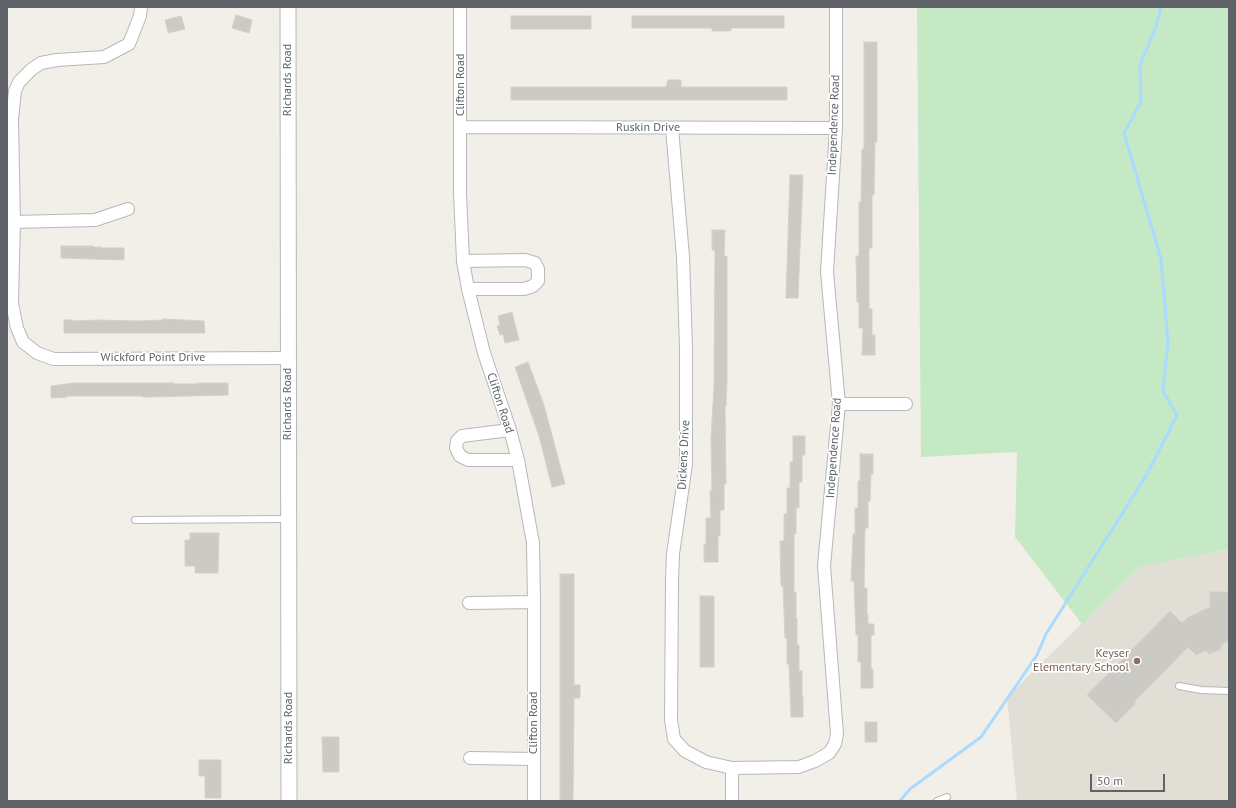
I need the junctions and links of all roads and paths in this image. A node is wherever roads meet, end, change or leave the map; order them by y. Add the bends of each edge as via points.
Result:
1 (141, 7) edge
2 (288, 7) edge
3 (460, 7) edge
4 (836, 7) edge
5 (10, 120) edge
6 (461, 127) junction
7 (672, 128) junction
8 (836, 128) junction
9 (128, 209) dead end
10 (14, 222) junction
11 (463, 261) junction
12 (468, 289) junction
13 (288, 358) junction
14 (839, 404) junction
15 (906, 404) dead end
16 (510, 430) junction
17 (518, 460) junction
18 (288, 519) junction
19 (135, 520) dead end
20 (534, 602) junction
21 (469, 603) dead end
22 (1179, 686) dead end
23 (1229, 690) edge
24 (470, 758) dead end
25 (534, 759) junction
26 (732, 768) junction
27 (947, 797) dead end
28 (289, 801) edge
29 (534, 801) edge
30 (732, 801) edge
31 (937, 801) edge

1 - 5 street via 129,44 104,57 56,60 42,63 32,69 19,82 15,91
2 - 13 street, Richards Road
3 - 6 street, Clifton Road
4 - 8 street, Independence Road
5 - 10 street
6 - 7 street, Ruskin Drive
6 - 11 street, Clifton Road
7 - 8 street, Ruskin Drive
7 - 26 street, Dickens Drive via 684,257 686,464 673,554 671,720 674,739 685,751 706,762
8 - 14 street, Independence Road via 828,272
9 - 10 street via 95,220
10 - 13 street, Wickford Point Drive via 12,303 23,342 37,353 54,359
11 - 12 street, Clifton Road
11 - 12 street via 525,260 535,263 538,269 538,281 524,289
12 - 16 street, Clifton Road via 484,353
13 - 18 street, Richards Road
14 - 15 street
14 - 26 street, Independence Road via 824,566 837,734 835,744 829,753 799,767
16 - 17 street, Clifton Road
16 - 17 street via 462,436 457,441 456,448 460,456 468,460
17 - 20 street, Clifton Road via 533,543
18 - 19 lane
18 - 28 street, Richards Road
20 - 21 street
20 - 25 street, Clifton Road
22 - 23 lane via 1201,690
24 - 25 street
25 - 29 street, Clifton Road
26 - 30 street
27 - 31 lane

